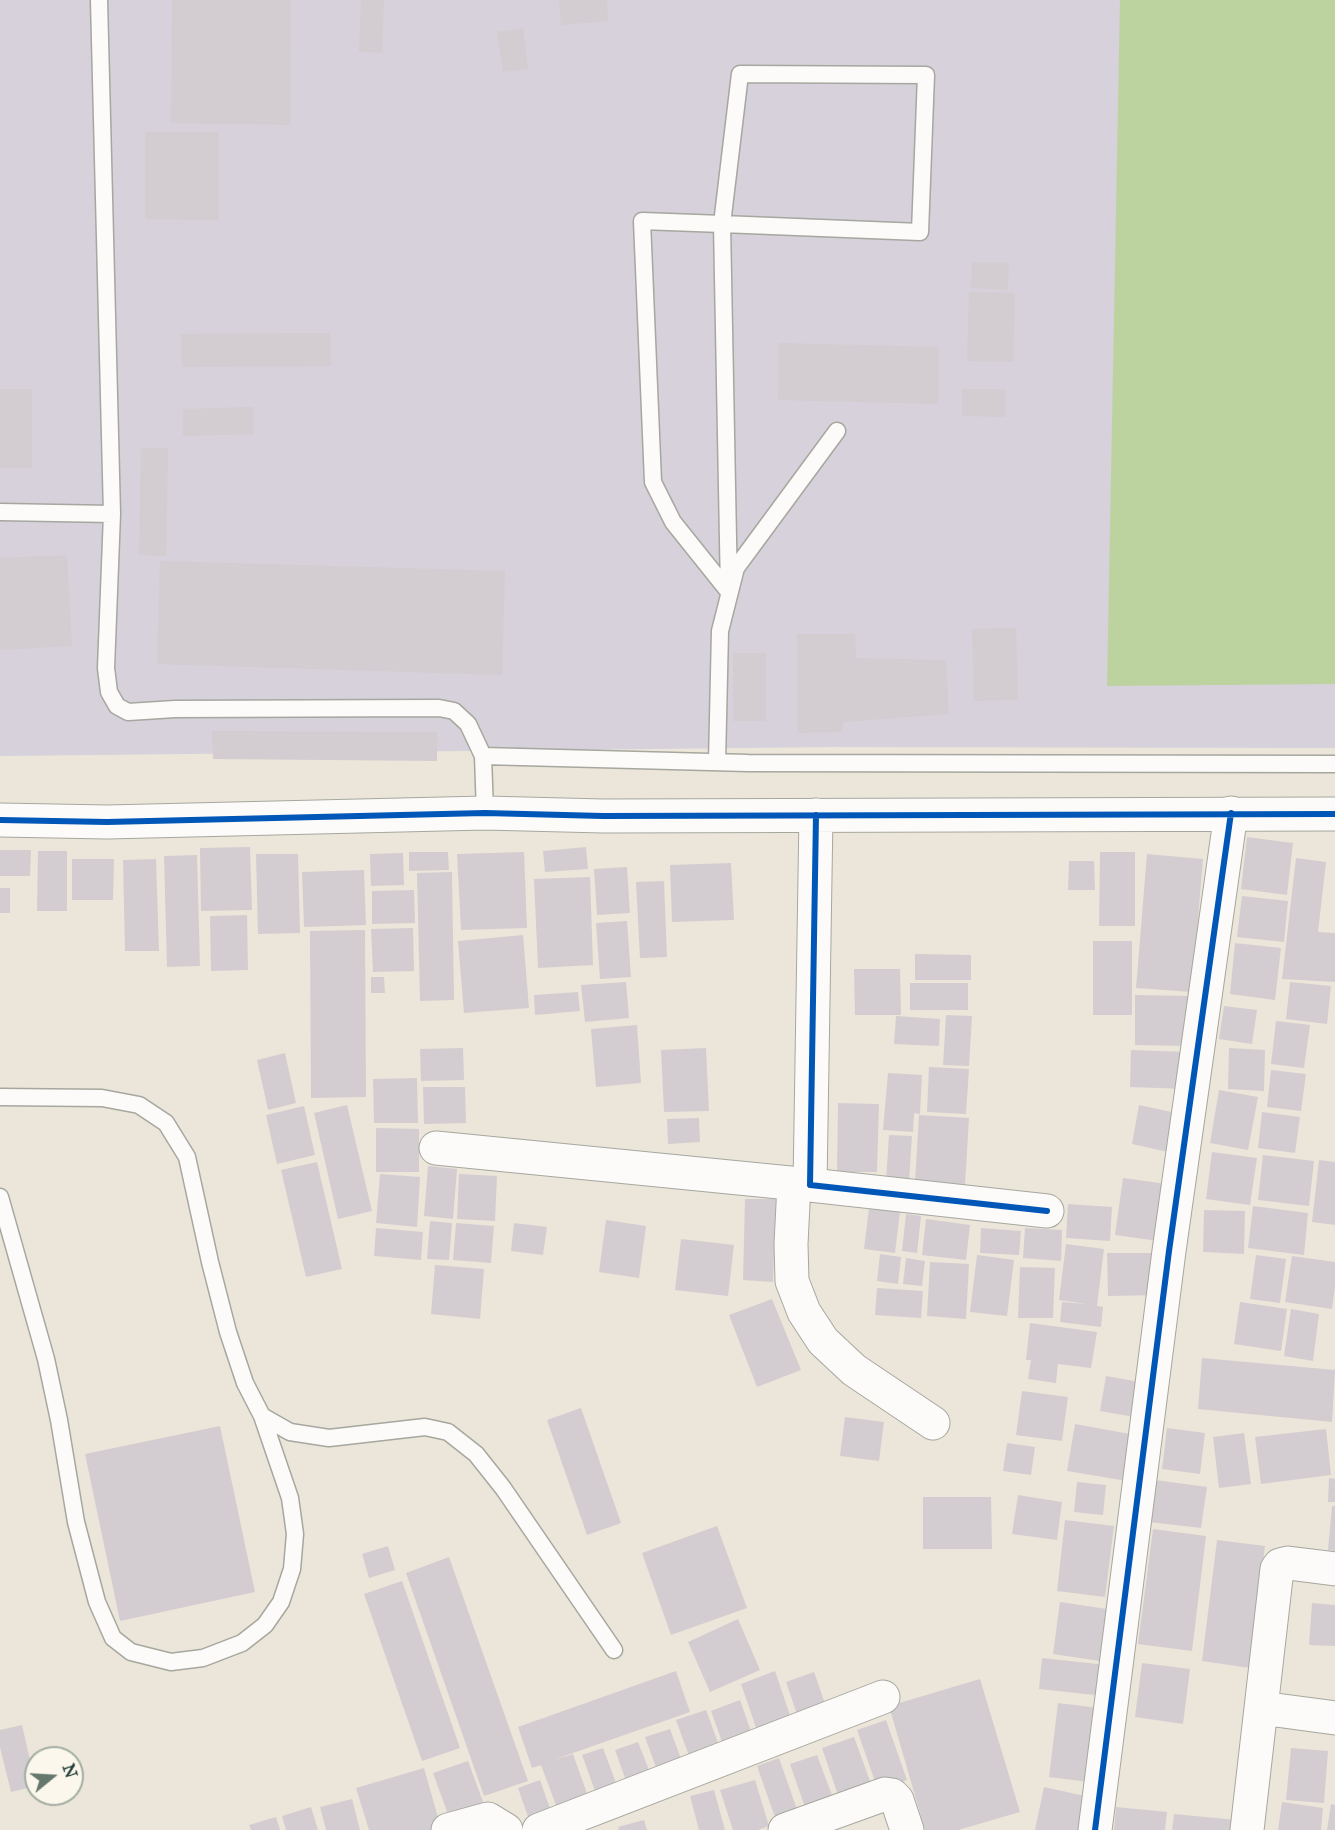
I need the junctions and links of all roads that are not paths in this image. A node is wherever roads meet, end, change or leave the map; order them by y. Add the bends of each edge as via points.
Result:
1 (99, 0) edge
2 (722, 224) junction
3 (837, 431) dead end
4 (0, 512) edge
5 (112, 514) junction
6 (729, 592) junction
7 (483, 756) junction
8 (717, 762) junction
9 (1335, 764) edge
10 (486, 813) junction
11 (1231, 813) junction
12 (1335, 814) edge
13 (816, 815) junction
14 (0, 820) edge
15 (0, 1097) edge
16 (436, 1148) dead end
17 (802, 1184) junction
18 (0, 1197) edge
19 (1047, 1211) dead end
20 (262, 1416) junction
21 (933, 1424) dead end
22 (1335, 1569) edge
23 (614, 1650) dead end
24 (883, 1697) dead end
25 (1261, 1707) junction
26 (1335, 1718) edge
27 (448, 1830) edge
28 (506, 1830) edge
29 (539, 1830) edge
30 (785, 1830) edge
31 (907, 1830) edge
32 (1095, 1830) edge
33 (1247, 1830) edge

1 - 5 lane
2 - 2 lane via 920,232 926,75 740,74
2 - 6 lane
2 - 6 lane via 642,221 653,482 674,522
3 - 6 lane via 750,546 736,568
4 - 5 lane
5 - 7 lane via 106,668 109,692 117,706 128,712 439,708 454,711 468,724
6 - 8 lane via 720,631
7 - 8 lane
7 - 10 lane
8 - 9 lane
10 - 13 street
10 - 14 street via 107,822
11 - 12 street
11 - 13 street
11 - 32 street
13 - 17 street
15 - 20 lane via 102,1098 140,1105 166,1123 187,1157 228,1332 245,1383
16 - 17 street
17 - 19 street
17 - 21 street via 791,1244 792,1281 804,1312 823,1341 854,1370
18 - 20 lane via 46,1359 76,1522 97,1602 113,1638 131,1652 171,1662 203,1658 242,1644 265,1625 281,1602 292,1569 295,1534 290,1498
20 - 23 lane via 290,1432 329,1438 425,1427 448,1431 476,1454 503,1488
22 - 25 street via 1288,1563 1277,1569
24 - 29 street
25 - 26 street
25 - 33 street
27 - 28 street via 488,1819
30 - 31 street via 885,1794 897,1800

